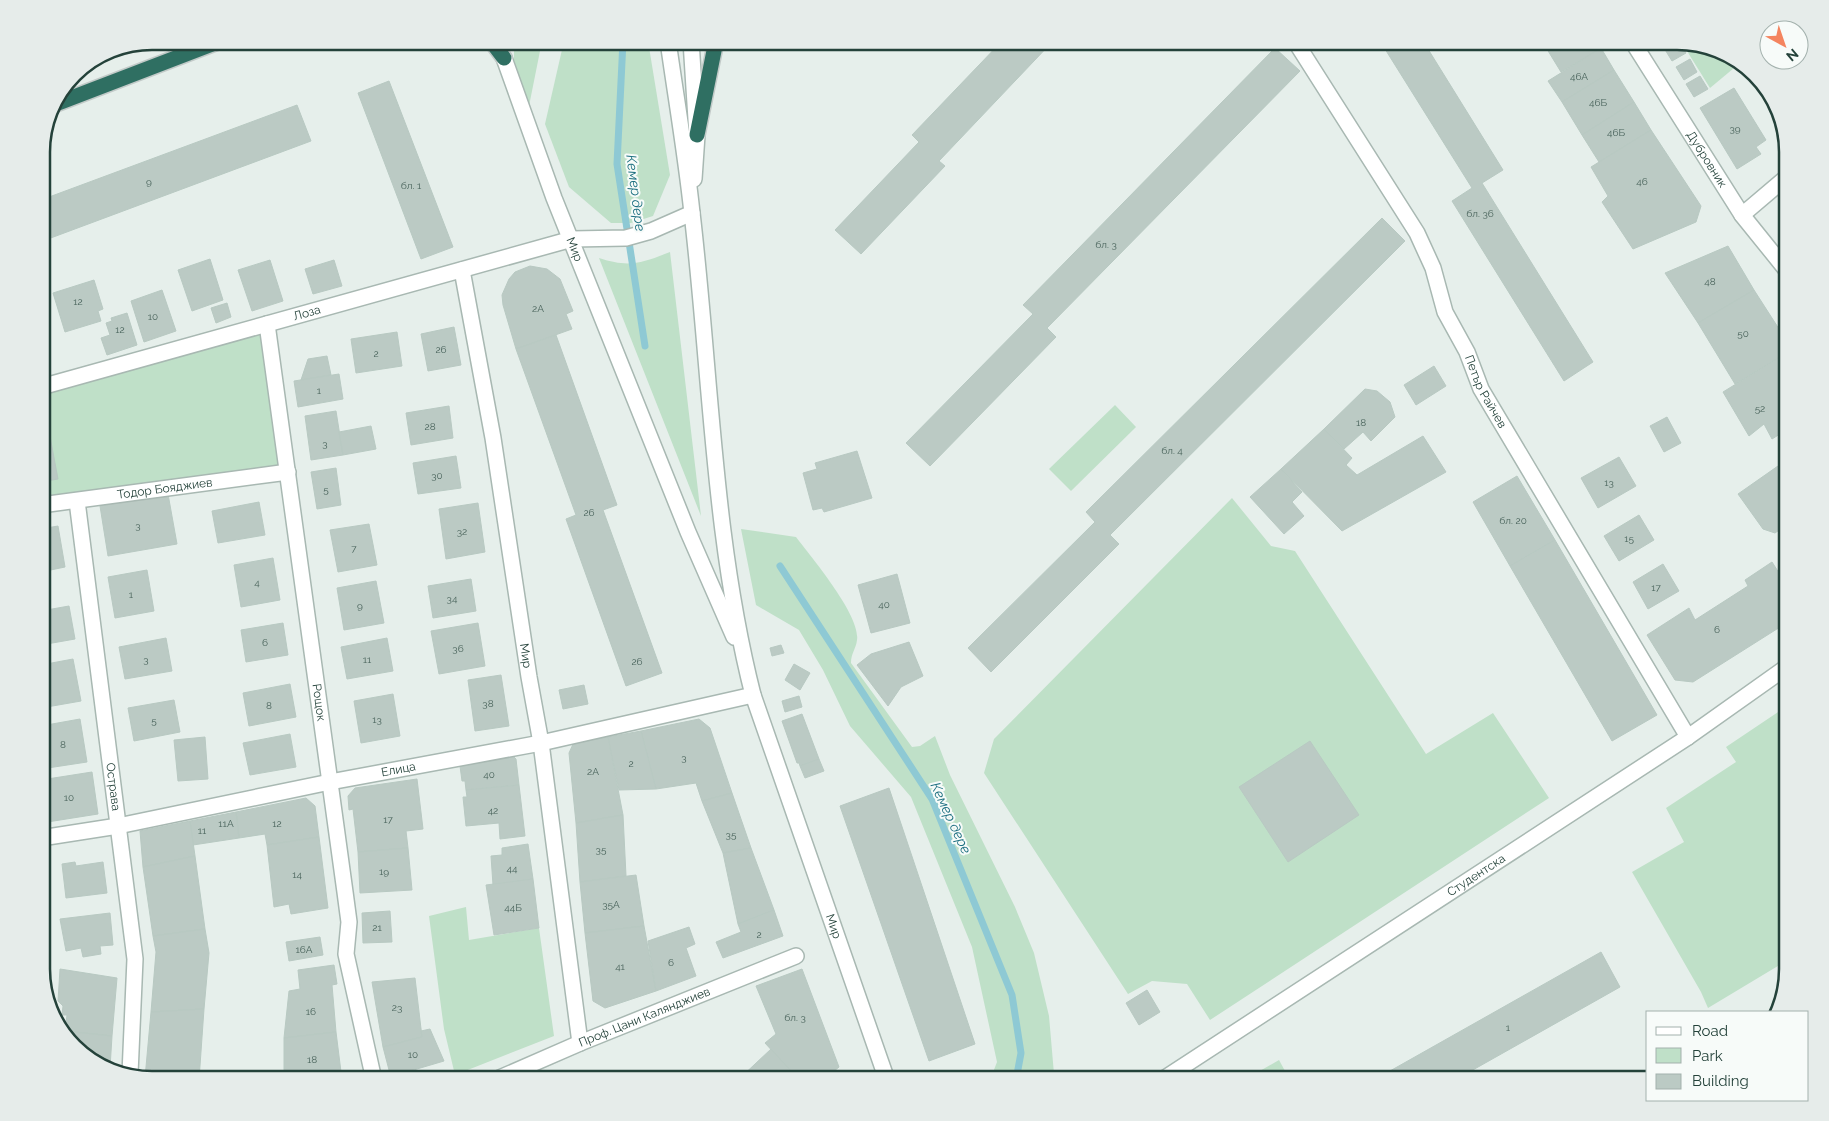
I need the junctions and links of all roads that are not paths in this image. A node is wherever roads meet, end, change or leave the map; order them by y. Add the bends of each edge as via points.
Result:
1 (196, 50) edge
2 (498, 50) edge
3 (504, 50) edge
4 (669, 50) edge
5 (692, 50) edge
6 (714, 50) edge
7 (1300, 50) edge
8 (1641, 50) edge
9 (504, 58) junction
10 (65, 100) edge
11 (697, 134) junction
12 (1779, 184) edge
13 (692, 213) junction
14 (1742, 215) junction
15 (572, 239) junction
16 (1779, 261) edge
17 (462, 270) junction
18 (267, 324) junction
19 (50, 385) edge
20 (288, 472) junction
21 (76, 501) junction
22 (50, 504) edge
23 (744, 659) junction
24 (1779, 672) edge
25 (753, 695) junction
26 (1688, 737) junction
27 (541, 743) junction
28 (330, 782) junction
29 (118, 826) junction
30 (50, 837) edge
31 (796, 956) dead end
32 (580, 1043) junction
33 (130, 1069) edge
34 (372, 1071) edge
35 (516, 1071) edge
36 (884, 1071) edge
37 (1176, 1071) edge

1 - 10 highway
2 - 9 highway
3 - 9 highway
4 - 13 street, Мир
5 - 11 street, Мир
6 - 11 highway
7 - 26 street, Петър Райчев via 1417,233 1433,268 1445,312 1467,352 1481,389
8 - 14 street, Дубровник
9 - 15 street, Мир
11 - 13 street, Мир
12 - 14 street
13 - 15 street, Лоза via 626,238
13 - 23 street, Мир via 725,547
14 - 16 street, Дубровник
15 - 17 street, Лоза
15 - 23 street, Мир via 688,532
17 - 18 street, Лоза
17 - 27 street, Мир
18 - 19 street, Лоза
18 - 20 street, Рощок
20 - 21 street, Тодор Бояджиев
20 - 28 street, Рощок
21 - 22 street, Тодор Бояджиев
21 - 29 street, Острава
23 - 25 street, Мир
24 - 26 street, Студентска
25 - 27 street, Елица
25 - 36 street, Мир
26 - 37 street, Студентска
27 - 28 street, Елица
27 - 32 street, Мир
28 - 29 street, Елица
28 - 34 street, Рощок via 349,922 346,954
29 - 30 street, Елица
29 - 33 street, Острава via 134,959
31 - 32 street, Проф. Цани Калянджиев
32 - 35 street, Проф. Цани Калянджиев

